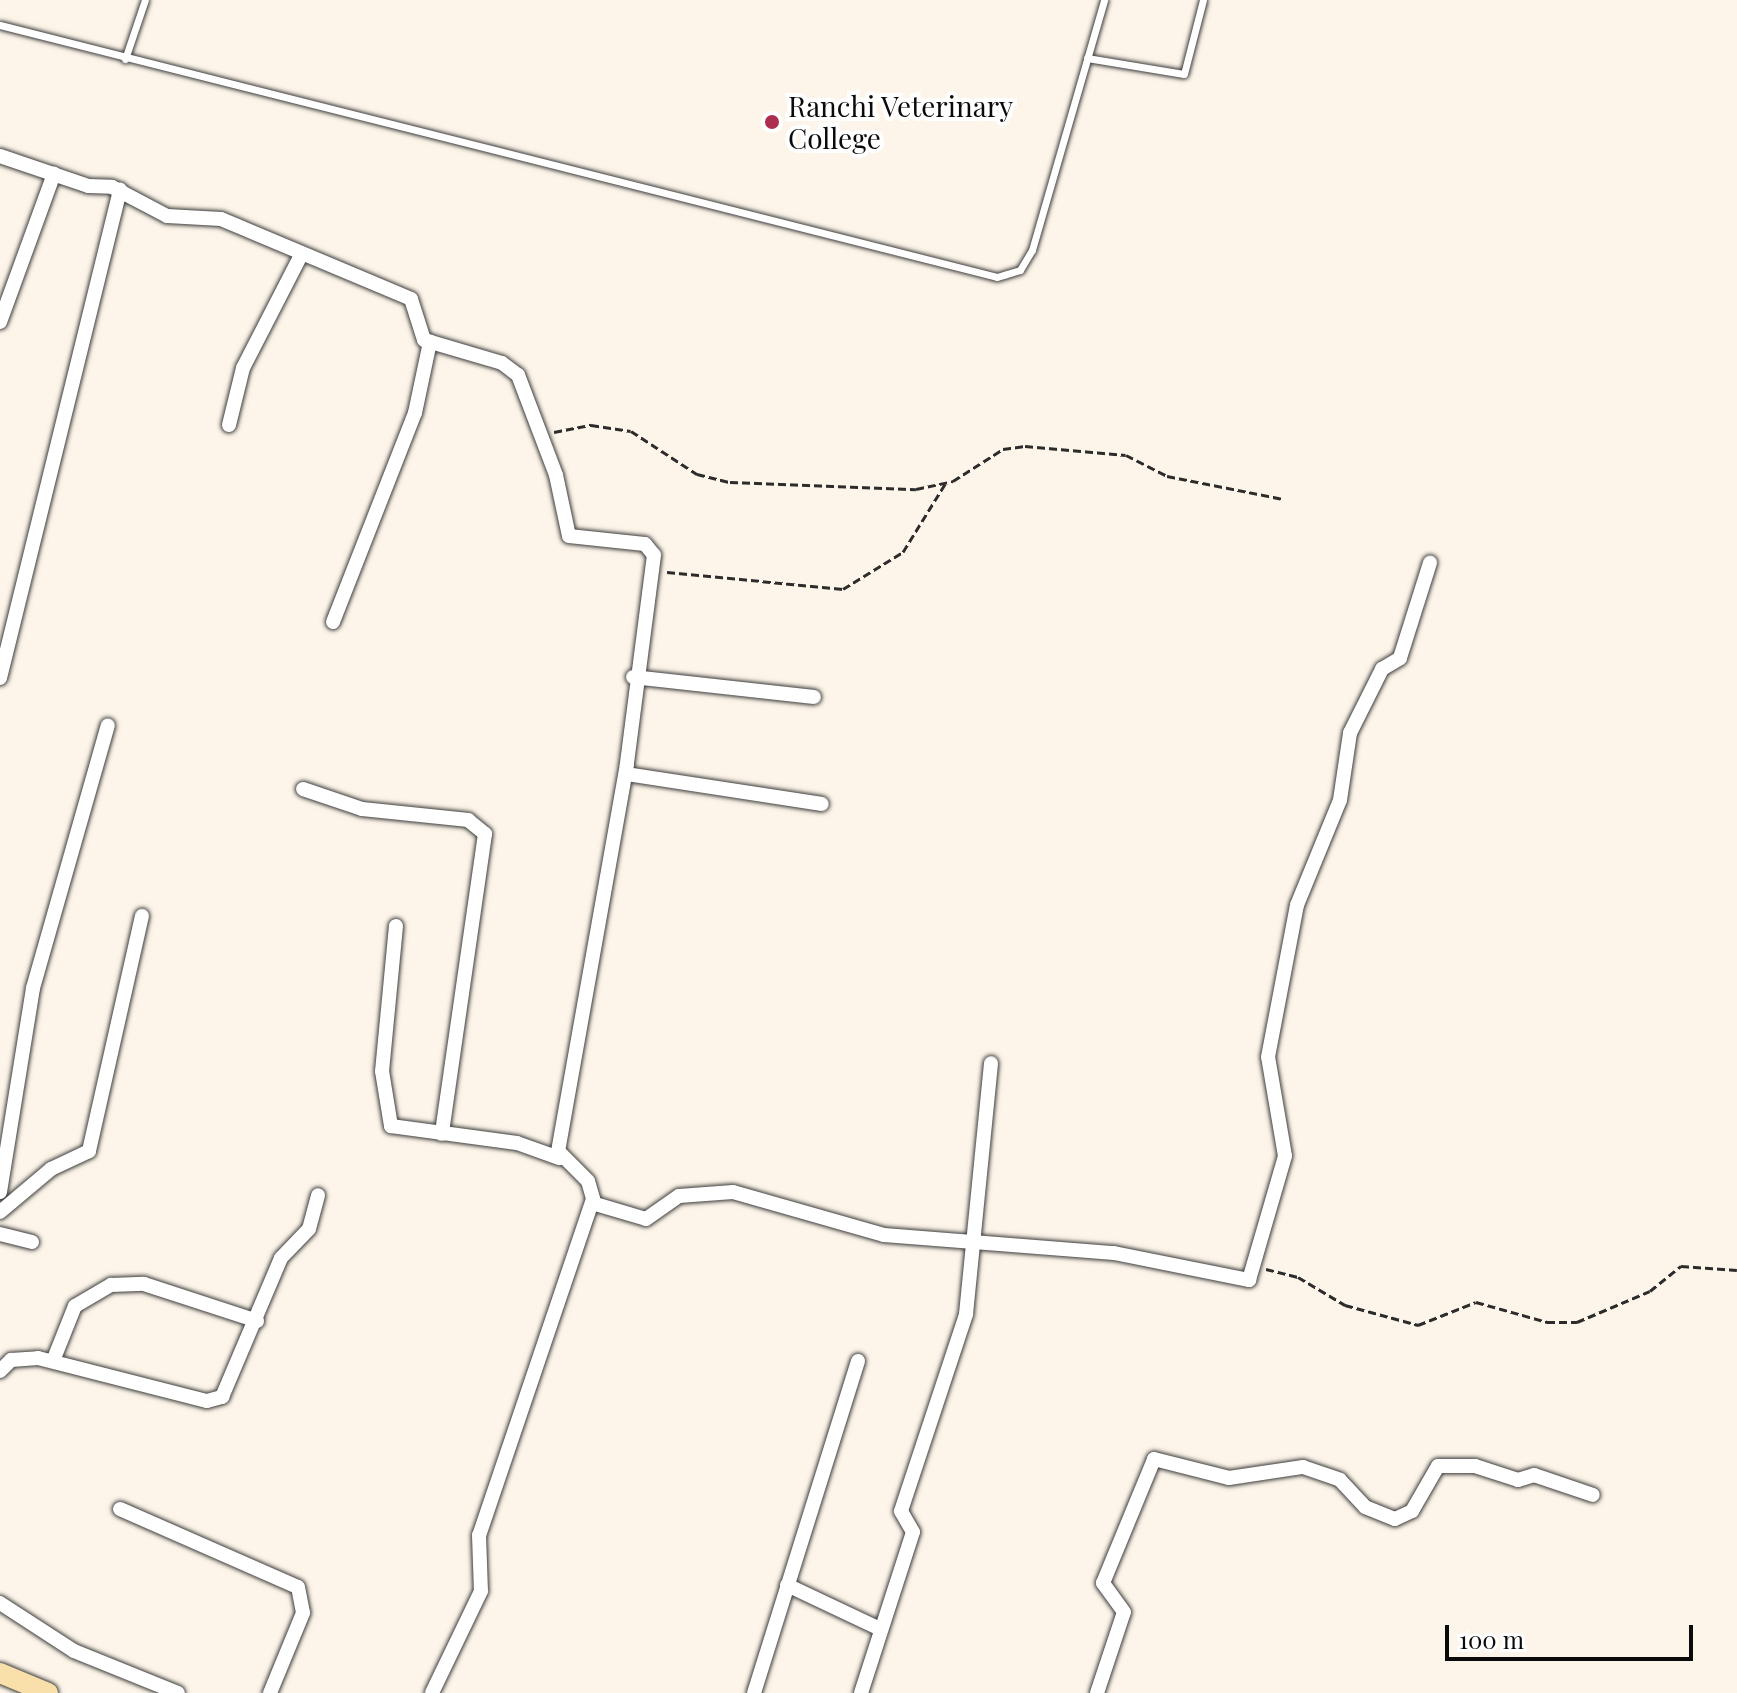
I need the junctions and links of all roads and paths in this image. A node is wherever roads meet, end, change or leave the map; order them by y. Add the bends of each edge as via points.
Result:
1 (145, 0) edge
2 (1104, 0) edge
3 (1203, 0) edge
4 (0, 25) edge
5 (1087, 58) junction
6 (125, 59) junction
7 (0, 156) edge
8 (54, 174) junction
9 (120, 190) junction
10 (301, 255) junction
11 (7, 285) edge
12 (0, 322) edge
13 (430, 342) junction
14 (229, 425) dead end
15 (539, 437) junction
16 (945, 484) junction
17 (1283, 499) dead end
18 (1430, 563) dead end
19 (653, 570) junction
20 (333, 622) dead end
21 (633, 677) junction
22 (0, 678) edge
23 (814, 697) dead end
24 (108, 725) dead end
25 (626, 774) junction
26 (303, 789) dead end
27 (822, 804) dead end
28 (142, 916) dead end
29 (396, 926) dead end
30 (991, 1063) dead end
31 (442, 1134) junction
32 (559, 1158) junction
33 (0, 1192) edge
34 (318, 1195) dead end
35 (592, 1203) junction
36 (0, 1212) edge
37 (0, 1234) edge
38 (32, 1242) dead end
39 (971, 1245) junction
40 (1258, 1268) junction
41 (1737, 1270) edge
42 (257, 1321) junction
43 (53, 1361) junction
44 (858, 1361) dead end
45 (0, 1371) edge
46 (1593, 1495) dead end
47 (120, 1509) dead end
48 (787, 1585) junction
49 (0, 1603) edge
50 (880, 1629) junction
51 (0, 1673) edge
52 (48, 1693) edge
53 (178, 1693) edge
54 (270, 1693) edge
55 (432, 1693) edge
56 (754, 1693) edge
57 (861, 1693) edge
58 (1097, 1693) edge

1 - 6 lane
2 - 5 lane
3 - 5 lane via 1184,74
4 - 6 lane
5 - 6 lane via 1032,250 1020,270 997,277
7 - 8 street
8 - 9 street
8 - 11 street
9 - 10 street via 150,211 221,219
9 - 22 street via 23,607
10 - 13 street via 411,299 417,333
10 - 14 street via 249,354
11 - 12 street
13 - 15 street via 514,369
13 - 20 street via 415,413
15 - 16 path via 579,426 631,431 697,474 730,482 889,490
15 - 19 street via 562,496 565,531 645,544 654,555
16 - 17 path via 1003,449 1025,446 1126,455 1167,476
16 - 19 path via 903,552 843,589
18 - 40 street via 1400,658 1382,669 1350,733 1340,800 1297,905 1268,1057 1285,1156
19 - 21 street
21 - 23 street
21 - 25 street
24 - 33 street via 33,988
25 - 27 street
25 - 32 street
26 - 31 street via 362,809 468,820 485,834
28 - 36 street via 89,1151 51,1169
29 - 31 street via 384,991 387,1118 407,1133
30 - 39 street
31 - 32 street via 517,1143
32 - 35 street via 588,1181
34 - 42 street via 309,1229 289,1243
35 - 39 street via 646,1219 679,1196 733,1192 856,1229
35 - 55 street via 479,1535 475,1609
37 - 38 street
39 - 40 street via 1114,1253 1236,1283
39 - 50 street via 966,1314 901,1511 913,1532
40 - 41 path via 1298,1277 1345,1305 1418,1325 1476,1302 1547,1322 1577,1322 1650,1291 1681,1266
42 - 43 street via 144,1284 111,1285 75,1306
42 - 43 street via 232,1387 214,1401
43 - 45 street via 22,1358
44 - 48 street
46 - 58 street via 1534,1475 1518,1480 1475,1466 1438,1466 1412,1511 1395,1519 1365,1507 1340,1480 1303,1467 1229,1478 1154,1459 1103,1583 1124,1612
47 - 54 street via 298,1587 303,1613
48 - 50 street
48 - 56 street
49 - 53 street via 74,1651
50 - 57 street
51 - 52 street

